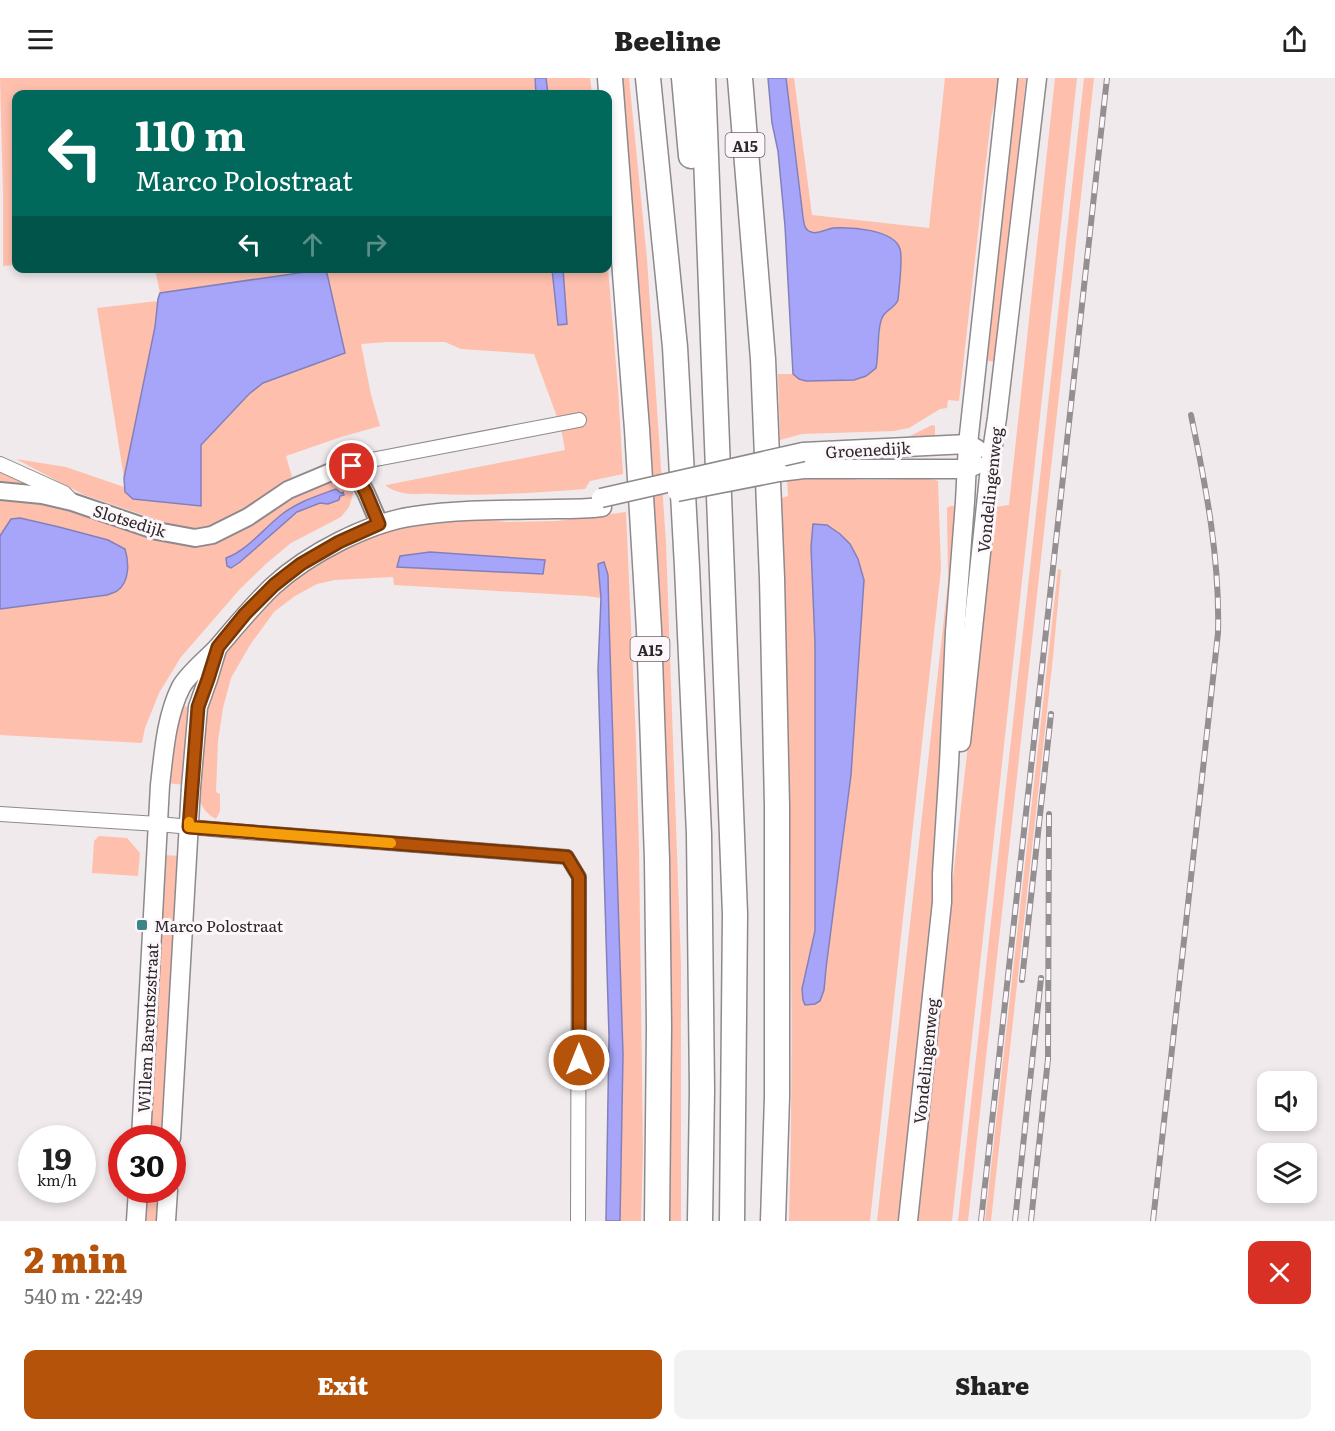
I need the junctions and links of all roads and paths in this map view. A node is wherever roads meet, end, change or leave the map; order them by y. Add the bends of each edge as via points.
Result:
1 (648, 78) edge
2 (684, 78) edge
3 (703, 78) edge
4 (740, 78) edge
5 (1008, 78) edge
6 (1036, 78) edge
7 (612, 103) edge
8 (715, 391) junction
9 (579, 420) dead end
10 (968, 444) junction
11 (991, 458) junction
12 (803, 461) junction
13 (0, 464) edge
14 (352, 466) junction
15 (933, 469) junction
16 (967, 469) junction
17 (0, 491) edge
18 (965, 499) junction
19 (72, 502) junction
20 (601, 503) junction
21 (379, 524) junction
22 (218, 647) junction
23 (0, 814) edge
24 (158, 824) junction
25 (189, 827) junction
26 (942, 902) junction
27 (142, 1125) edge
28 (172, 1125) edge
29 (137, 1203) edge
30 (167, 1203) edge
31 (136, 1221) edge
32 (166, 1221) edge
33 (578, 1221) edge
34 (657, 1221) edge
35 (700, 1221) edge
36 (732, 1221) edge
37 (772, 1221) edge
38 (908, 1221) edge

1 - 35 highway, A15 via 675,347 688,578 699,834
2 - 8 highway, A15
3 - 8 highway, A15
4 - 37 highway, A15 via 763,358 772,578 777,1074
5 - 10 main road, Vondelingenweg
6 - 11 main road, Vondelingenweg
7 - 34 highway, A15 via 649,630 658,920
8 - 36 highway, A15 via 735,914
9 - 14 street, Slotsedijk
10 - 11 main road
10 - 12 main road, Groenedijk
10 - 16 main road, Vondelingenweg
11 - 16 main road, Groenedijk
11 - 26 main road, Vondelingenweg via 949,875
12 - 15 main road, Groenedijk
12 - 20 main road, Groenedijk, bridge
12 - 20 main road, Groenedijk, bridge via 779,472
13 - 19 street via 64,494
14 - 19 street, Slotsedijk via 288,490 248,517 212,535 195,538 157,531
14 - 21 street
15 - 16 main road, Groenedijk
15 - 18 main road via 951,480
16 - 18 main road, Vondelingenweg
17 - 19 street, Slotsedijk
18 - 26 main road, Vondelingenweg
20 - 21 main road, Groenedijk via 414,516
21 - 22 main road, Willem Barentszstraat via 339,542 292,571 245,614
22 - 24 main road, Willem Barentszstraat via 182,684 172,707 164,745
22 - 25 main road, Willem Barentszstraat via 198,707
23 - 24 street
24 - 25 street
24 - 27 main road, Willem Barentszstraat
25 - 28 main road, Willem Barentszstraat
25 - 33 street via 567,857 579,877
26 - 38 main road, Vondelingenweg
29 - 31 main road
30 - 32 main road

